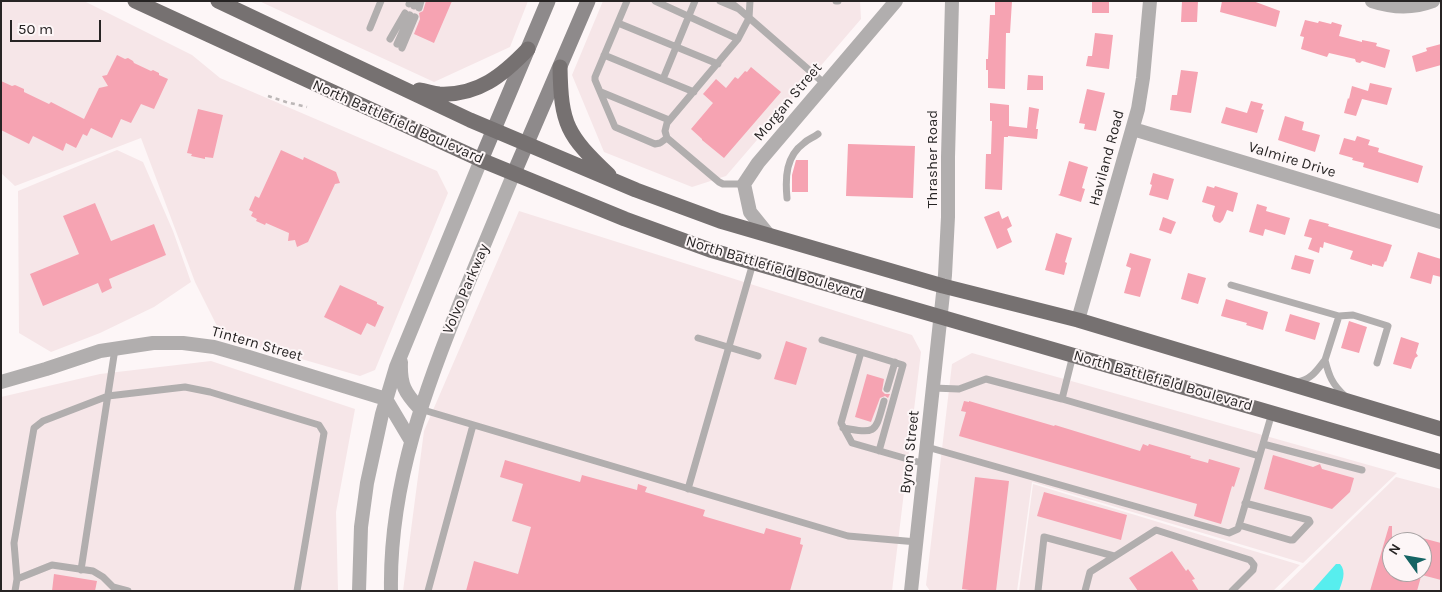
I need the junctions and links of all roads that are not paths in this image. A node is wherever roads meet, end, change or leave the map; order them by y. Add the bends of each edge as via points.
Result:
1 (135, 1) edge
2 (218, 1) edge
3 (381, 1) edge
4 (548, 1) edge
5 (588, 1) edge
6 (627, 1) edge
7 (655, 1) edge
8 (695, 1) edge
9 (720, 1) edge
10 (729, 1) edge
11 (750, 1) edge
12 (896, 1) edge
13 (952, 1) edge
14 (1150, 1) edge
15 (1372, 1) edge
16 (1433, 1) edge
17 (739, 9) junction
18 (689, 17) junction
19 (749, 18) junction
20 (618, 23) junction
21 (370, 28) dead end
22 (390, 39) dead end
23 (738, 39) junction
24 (400, 46) dead end
25 (676, 47) junction
26 (528, 49) junction
27 (604, 55) junction
28 (718, 64) junction
29 (560, 67) junction
30 (663, 79) junction
31 (825, 84) junction
32 (398, 86) junction
33 (601, 92) junction
34 (694, 92) junction
35 (669, 120) junction
36 (1133, 129) junction
37 (493, 130) junction
38 (818, 134) dead end
39 (667, 138) junction
40 (527, 143) junction
41 (481, 160) junction
42 (514, 173) junction
43 (620, 183) junction
44 (744, 184) junction
45 (787, 198) dead end
46 (1441, 222) edge
47 (767, 233) junction
48 (753, 263) junction
49 (1231, 284) dead end
50 (943, 286) junction
51 (1339, 316) junction
52 (940, 317) junction
53 (1078, 320) junction
54 (698, 338) dead end
55 (822, 340) dead end
56 (728, 347) junction
57 (115, 349) junction
58 (861, 352) junction
59 (1073, 355) junction
60 (401, 356) junction
61 (758, 356) dead end
62 (1325, 360) junction
63 (895, 362) junction
64 (1377, 363) dead end
65 (1, 382) edge
66 (1290, 383) junction
67 (933, 388) junction
68 (887, 390) dead end
69 (108, 396) junction
70 (386, 399) junction
71 (1062, 399) junction
72 (884, 401) dead end
73 (1350, 402) junction
74 (420, 409) junction
75 (1272, 413) junction
76 (473, 425) junction
77 (844, 428) junction
78 (1441, 429) edge
79 (411, 440) junction
80 (1263, 444) junction
81 (927, 447) junction
82 (880, 451) junction
83 (1259, 456) junction
84 (1441, 462) edge
85 (925, 464) junction
86 (1362, 470) dead end
87 (688, 489) junction
88 (1246, 502) junction
89 (1239, 525) junction
90 (917, 542) junction
91 (1114, 556) junction
92 (81, 570) junction
93 (17, 579) junction
94 (15, 591) edge
95 (128, 591) edge
96 (297, 591) edge
97 (359, 591) edge
98 (391, 591) edge
99 (428, 591) edge
100 (911, 591) edge
101 (1038, 591) edge
102 (1085, 591) edge
103 (1232, 591) edge

1 - 41 main road, North Battlefield Boulevard
2 - 32 main road, North Battlefield Boulevard
3 - 21 lane
4 - 26 main road
5 - 29 main road, Volvo Parkway
6 - 20 lane
7 - 18 lane
8 - 18 lane
9 - 17 lane
10 - 17 lane
11 - 19 lane
12 - 31 street, Morgan Street
13 - 50 street, Thrasher Road via 948,217
14 - 36 street, Haviland Road via 1143,78
15 - 16 street via 1408,8
17 - 19 lane
18 - 23 lane
18 - 25 lane
19 - 23 lane
19 - 31 lane
20 - 25 lane
20 - 27 lane
22 - 24 lane via 410,15
23 - 28 lane
25 - 28 lane
25 - 30 lane
26 - 32 main road via 504,73 486,84 458,93 439,94
26 - 37 main road
27 - 30 lane
27 - 33 lane via 595,76
28 - 34 lane
29 - 40 main road, Volvo Parkway
29 - 43 main road via 562,105 567,125 586,153
30 - 34 lane
31 - 44 street, Morgan Street
32 - 37 main road, North Battlefield Boulevard
33 - 35 lane
33 - 39 lane via 615,127 655,144
34 - 35 lane
35 - 39 lane via 664,131
36 - 46 street, Valmire Drive
36 - 53 street, Haviland Road
37 - 40 main road, North Battlefield Boulevard
37 - 41 main road
38 - 45 lane via 790,159
39 - 44 lane via 722,184
40 - 42 main road, Volvo Parkway
40 - 43 main road, North Battlefield Boulevard
41 - 42 main road, North Battlefield Boulevard
41 - 60 street
42 - 48 main road, North Battlefield Boulevard via 625,219
42 - 74 street, Volvo Parkway via 444,340
43 - 47 main road, North Battlefield Boulevard via 720,221
44 - 47 street via 750,212
47 - 50 main road, North Battlefield Boulevard
48 - 52 main road, North Battlefield Boulevard
48 - 56 lane
49 - 51 lane
50 - 52 street, Thrasher Road
50 - 53 main road, North Battlefield Boulevard
51 - 62 lane
51 - 64 lane via 1352,315 1388,326
52 - 59 main road, North Battlefield Boulevard
52 - 67 street, Byron Street
53 - 66 main road, North Battlefield Boulevard
54 - 56 lane
55 - 58 lane
56 - 61 lane
56 - 87 lane
57 - 65 street, Tintern Street
57 - 69 lane
57 - 70 street, Tintern Street via 153,342 214,347
58 - 63 lane
58 - 77 lane via 841,422
59 - 71 lane
59 - 75 main road, North Battlefield Boulevard
60 - 70 street
60 - 74 street via 404,388
62 - 66 lane via 1305,380
62 - 73 lane via 1330,379
63 - 68 lane
63 - 82 lane via 904,365
66 - 73 main road, North Battlefield Boulevard
67 - 71 lane via 958,389 986,379
67 - 81 street, Byron Street
69 - 92 lane
69 - 93 lane via 43,421 34,428 14,543
69 - 96 lane via 185,387 319,425 324,433
70 - 79 street
70 - 97 street via 367,483 361,527
71 - 83 lane
72 - 77 lane via 878,423 872,430
73 - 78 main road, North Battlefield Boulevard
74 - 76 lane
74 - 79 street, Volvo Parkway
75 - 80 lane
75 - 84 main road, North Battlefield Boulevard
76 - 87 lane
76 - 99 lane
77 - 82 lane via 852,443
79 - 98 street, Volvo Parkway via 393,540
80 - 83 lane
80 - 86 lane
81 - 85 street, Byron Street
81 - 89 lane via 1230,533
82 - 85 lane
83 - 88 lane
85 - 90 street, Byron Street
87 - 90 lane via 848,536
88 - 89 lane
88 - 89 lane via 1310,522 1293,540
90 - 100 street, Byron Street
91 - 101 lane via 1044,537
91 - 102 lane via 1090,572
91 - 103 lane via 1156,530 1177,536 1250,560 1253,570
92 - 93 lane via 52,565
92 - 95 lane via 93,571 113,587
93 - 94 lane

